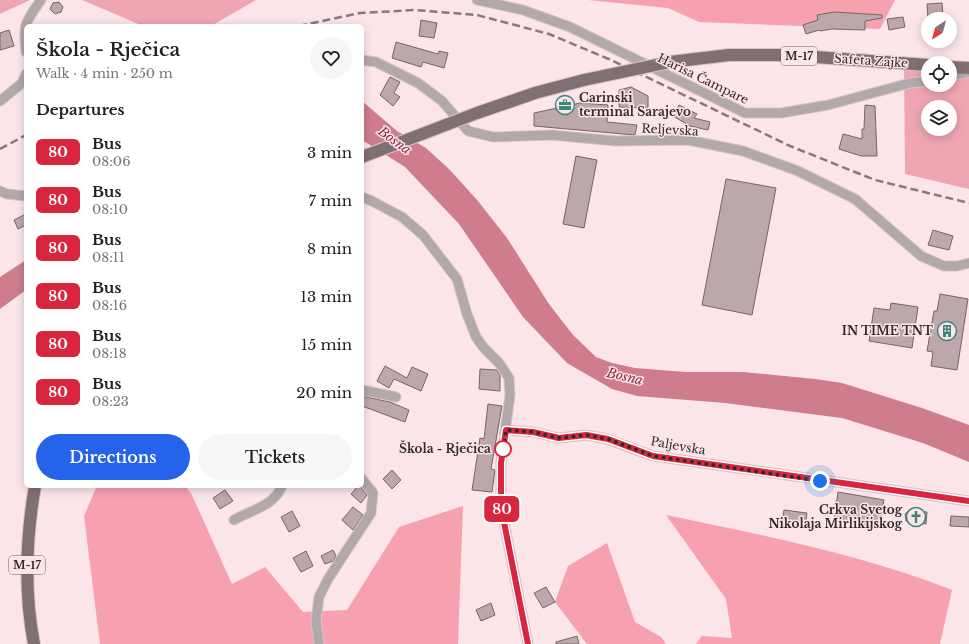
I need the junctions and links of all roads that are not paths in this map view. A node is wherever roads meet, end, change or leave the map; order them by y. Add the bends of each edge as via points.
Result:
1 (41, 0) edge
2 (478, 0) edge
3 (26, 24) edge
4 (364, 60) edge
5 (921, 65) edge
6 (957, 67) edge
7 (969, 68) edge
8 (969, 72) edge
9 (957, 75) edge
10 (24, 78) edge
11 (921, 82) edge
12 (0, 101) edge
13 (364, 156) edge
14 (0, 191) edge
15 (24, 196) edge
16 (364, 198) edge
17 (969, 263) edge
18 (364, 390) edge
19 (396, 397) dead end
20 (506, 430) junction
21 (364, 482) edge
22 (35, 488) edge
23 (281, 488) edge
24 (969, 501) edge
25 (234, 520) dead end
26 (34, 644) edge
27 (319, 644) edge
28 (528, 644) edge

1 - 3 street
2 - 11 street, Harisa Čampare via 523,10 570,26 745,113 781,113 828,105
4 - 17 street, Reljevska via 376,62 418,83 442,101 468,131 492,137 552,135 615,140 688,140 743,152 798,171 855,199 921,256 944,266
5 - 13 main road, Safeta Zajke / M-17, bridge via 780,55 729,55 670,62 535,93 477,112
6 - 7 main road
8 - 9 street
10 - 12 street
14 - 15 street
16 - 20 street via 402,217 423,236 457,279 476,337 509,378
18 - 19 street
20 - 24 street, Paljevska via 533,432 559,438 593,436 653,456
20 - 28 street via 501,463 501,507
21 - 27 street via 373,493 371,512 319,597 316,621
22 - 26 main road, M-17 via 27,545 28,608
23 - 25 street via 274,499 266,505

